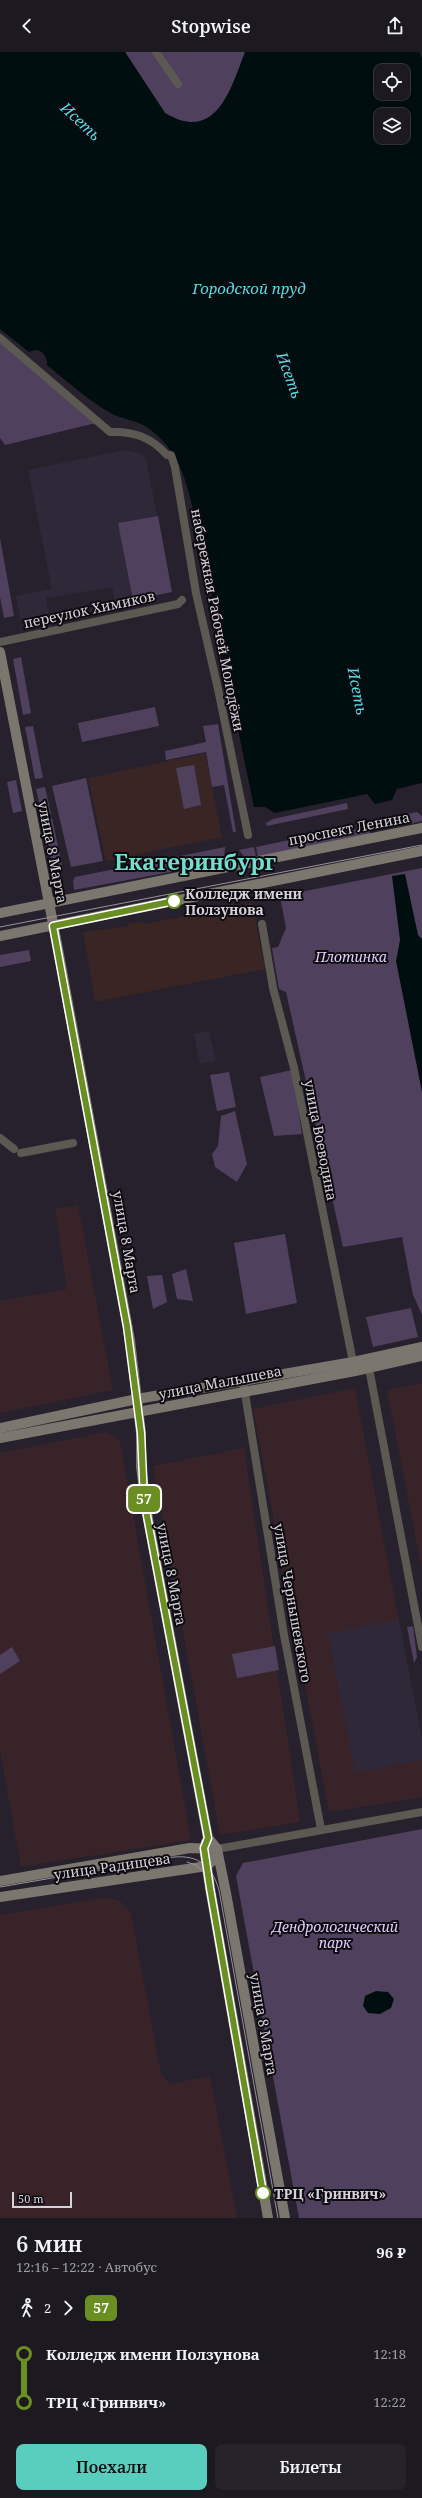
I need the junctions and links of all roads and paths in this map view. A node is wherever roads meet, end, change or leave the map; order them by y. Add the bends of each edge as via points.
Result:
1 (156, 52) edge
2 (178, 84) dead end
3 (0, 338) edge
4 (182, 600) dead end
5 (0, 642) edge
6 (0, 652) edge
7 (422, 828) edge
8 (248, 835) dead end
9 (418, 852) edge
10 (49, 903) junction
11 (0, 913) edge
12 (262, 924) dead end
13 (53, 926) junction
14 (0, 936) edge
15 (0, 1138) edge
16 (73, 1143) dead end
17 (422, 1347) edge
18 (422, 1356) edge
19 (353, 1362) junction
20 (368, 1364) junction
21 (243, 1381) junction
22 (245, 1392) junction
23 (137, 1399) junction
24 (138, 1412) junction
25 (0, 1428) edge
26 (0, 1438) edge
27 (422, 1647) edge
28 (422, 1812) edge
29 (321, 1829) junction
30 (208, 1838) junction
31 (204, 1848) junction
32 (217, 1849) junction
33 (206, 1866) junction
34 (0, 1881) edge
35 (0, 1897) edge
36 (268, 2218) edge
37 (285, 2218) edge

1 - 2 street
3 - 8 street, набережная Рабочей Молодёжи via 110,432 123,431 140,435 157,444 167,455 171,454 196,593
4 - 5 street, переулок Химиков via 178,604
6 - 10 main road, улица 8 Марта
7 - 10 main road, проспект Ленина
9 - 13 main road
10 - 11 main road, проспект Ленина
10 - 13 main road, улица 8 Марта
12 - 19 street, улица Воеводина via 273,988 294,1068
13 - 14 main road
13 - 23 main road, улица 8 Марта via 113,1243 130,1340
15 - 16 street via 18,1151
17 - 20 main road, улица Малышева
18 - 20 main road, улица Малышева
19 - 20 main road, улица Малышева
19 - 21 main road, улица Малышева
20 - 22 main road, улица Малышева
20 - 27 street
21 - 22 street, улица Чернышевского
21 - 23 main road, улица Малышева
22 - 24 main road, улица Малышева
22 - 29 street, улица Чернышевского via 284,1635
23 - 24 main road, улица 8 Марта
23 - 25 main road, улица Малышева
24 - 26 main road, улица Малышева
24 - 30 main road, улица 8 Марта via 144,1500
28 - 29 street, улица Радищева
29 - 32 street, улица Радищева
30 - 31 main road
30 - 32 main road, улица 8 Марта
31 - 32 main road, улица Радищева
31 - 33 main road
31 - 34 main road, улица Радищева via 190,1848
32 - 33 main road via 214,1859
32 - 37 main road, улица 8 Марта
33 - 35 main road, улица Радищева
33 - 36 main road

